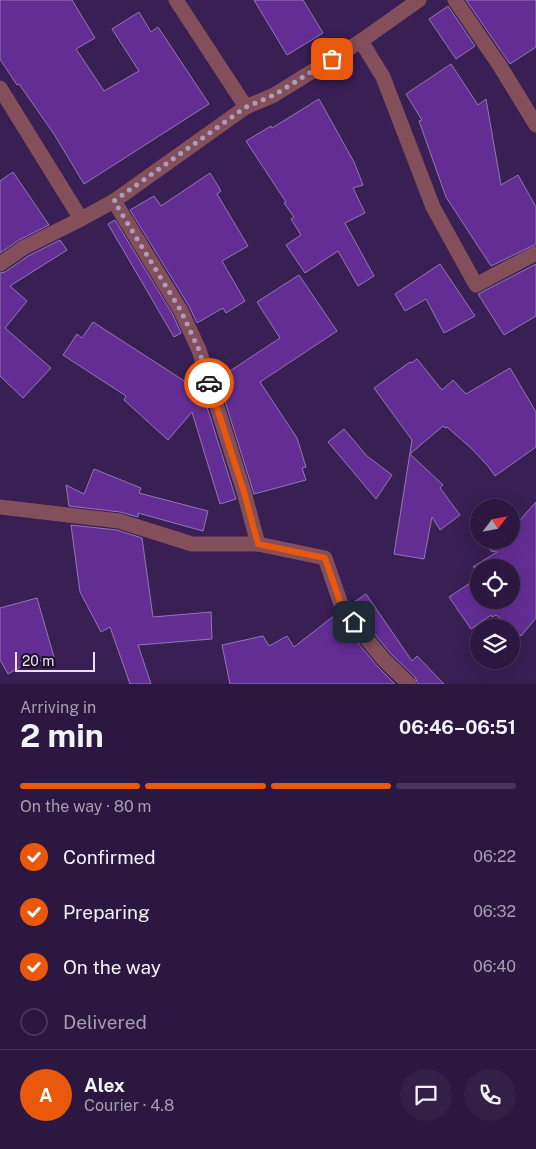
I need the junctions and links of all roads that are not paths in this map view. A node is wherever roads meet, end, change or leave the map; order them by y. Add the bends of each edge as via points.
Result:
1 (176, 0) edge
2 (418, 0) edge
3 (455, 0) edge
4 (361, 41) junction
5 (0, 88) edge
6 (246, 107) junction
7 (536, 125) edge
8 (114, 201) junction
9 (81, 219) junction
10 (536, 253) edge
11 (0, 264) edge
12 (0, 507) edge
13 (258, 544) junction
14 (409, 684) edge

1 - 6 street
2 - 4 street
3 - 7 street
4 - 6 street via 274,95
4 - 10 street via 383,77 433,207 476,285
5 - 9 street
6 - 8 street
8 - 9 street
8 - 13 street via 181,311 199,350
9 - 11 street via 23,248
12 - 13 street via 119,521 192,544
13 - 14 street via 325,558 343,610 384,660

